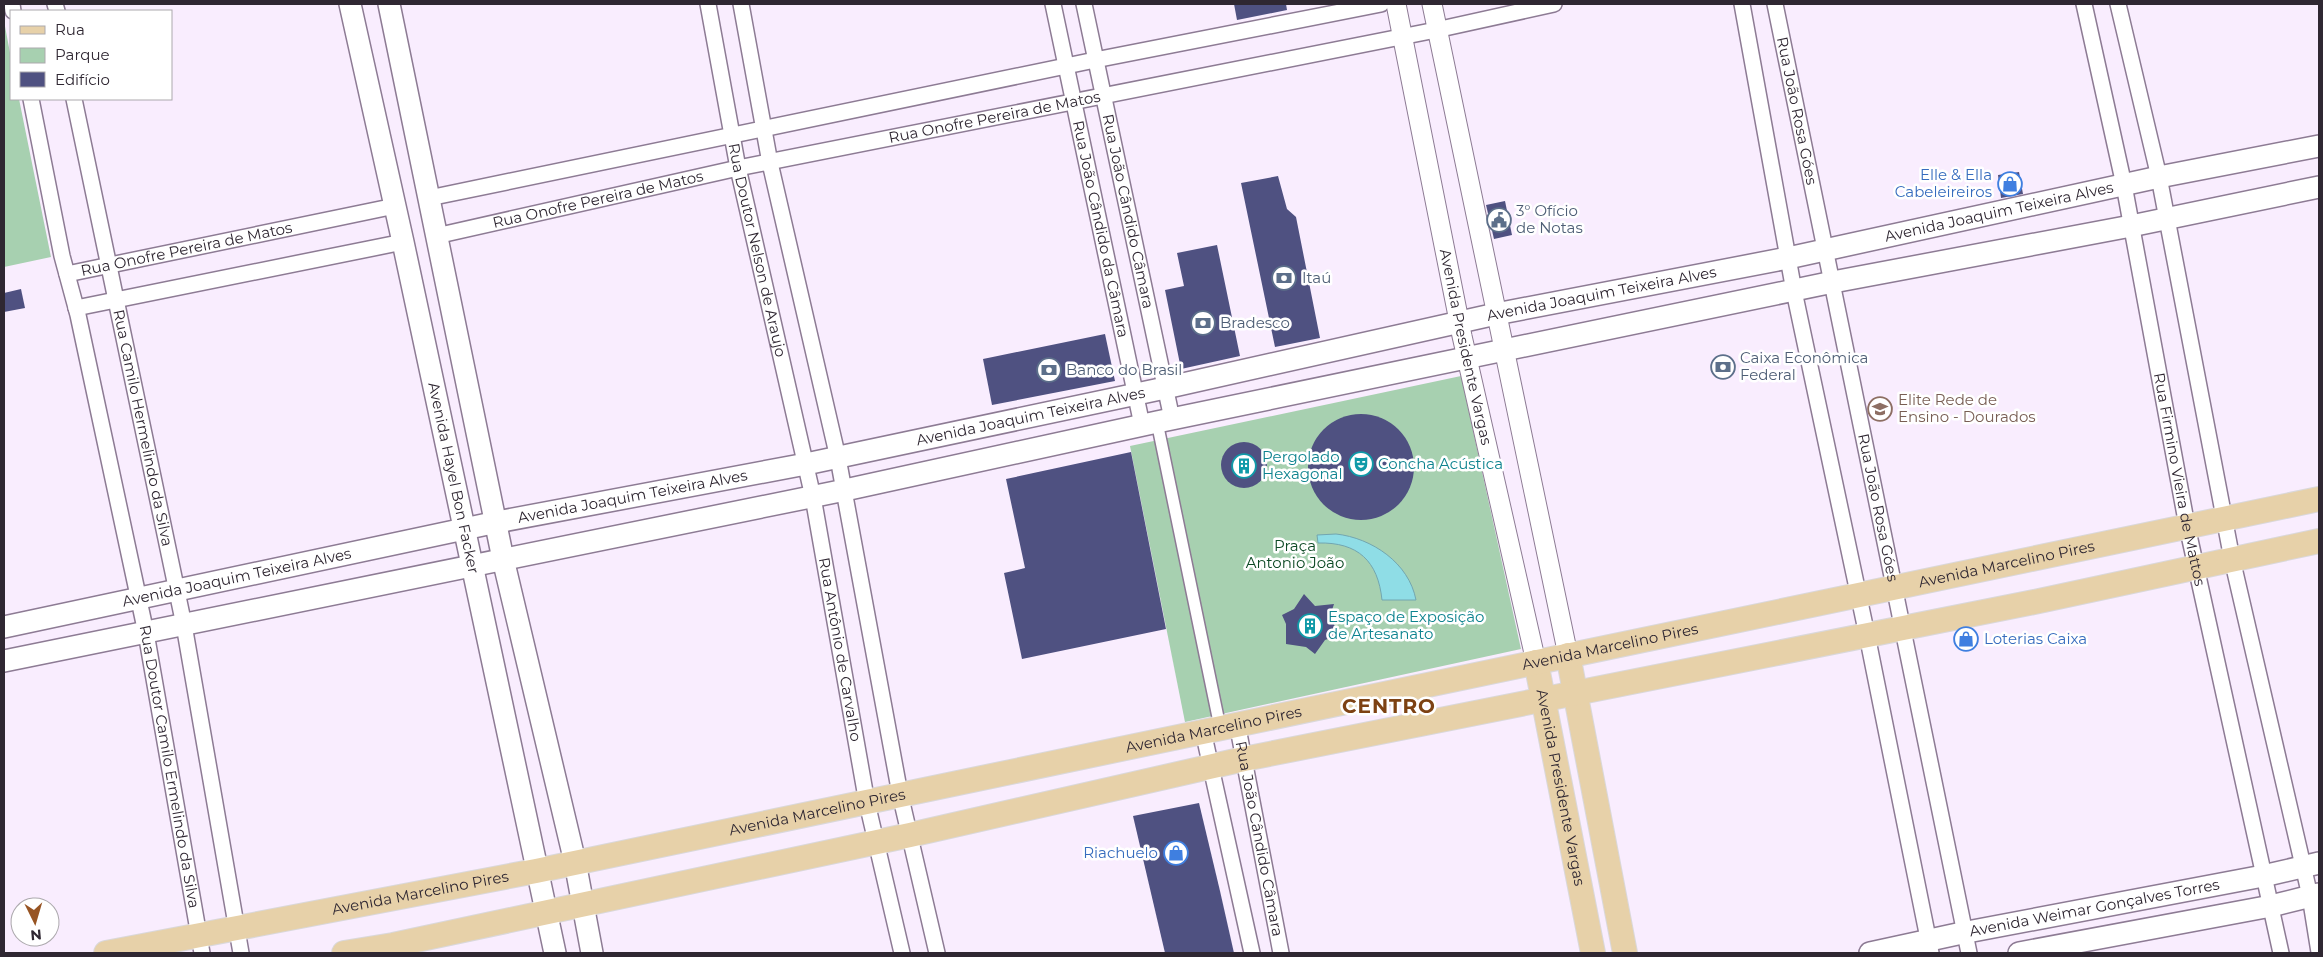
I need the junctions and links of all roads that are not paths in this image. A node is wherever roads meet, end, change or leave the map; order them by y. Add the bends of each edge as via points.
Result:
1 (350, 4) edge
2 (389, 4) edge
3 (708, 4) edge
4 (741, 4) edge
5 (1053, 4) edge
6 (1084, 4) edge
7 (1380, 4) edge
8 (1396, 4) edge
9 (1432, 4) edge
10 (1554, 4) edge
11 (1742, 4) edge
12 (1775, 4) edge
13 (2084, 4) edge
14 (2118, 4) edge
15 (1436, 30) junction
16 (1404, 36) junction
17 (1095, 60) junction
18 (1065, 67) junction
19 (1103, 96) junction
20 (31, 100) edge
21 (74, 100) edge
22 (1073, 102) junction
23 (763, 129) junction
24 (733, 135) junction
25 (2319, 146) edge
26 (770, 163) junction
27 (738, 168) junction
28 (2159, 177) junction
29 (2124, 185) junction
30 (2319, 186) edge
31 (428, 198) junction
32 (396, 206) junction
33 (2166, 217) junction
34 (2131, 226) junction
35 (436, 236) junction
36 (404, 242) junction
37 (1825, 249) junction
38 (1788, 258) junction
39 (107, 265) junction
40 (67, 274) junction
41 (1833, 282) junction
42 (1794, 291) junction
43 (114, 300) junction
44 (76, 308) junction
45 (1496, 314) junction
46 (1460, 323) junction
47 (1503, 350) junction
48 (1468, 357) junction
49 (1166, 388) junction
50 (1136, 393) junction
51 (1157, 422) junction
52 (838, 458) junction
53 (806, 464) junction
54 (845, 490) junction
55 (813, 496) junction
56 (2319, 499) edge
57 (2225, 518) junction
58 (497, 522) junction
59 (2187, 526) junction
60 (465, 530) junction
61 (2319, 541) edge
62 (503, 559) junction
63 (2232, 559) junction
64 (471, 566) junction
65 (2196, 567) junction
66 (1894, 589) junction
67 (176, 592) junction
68 (1857, 596) junction
69 (139, 600) junction
70 (184, 625) junction
71 (4, 627) edge
72 (1902, 627) junction
73 (146, 632) junction
74 (1867, 635) junction
75 (1568, 655) junction
76 (4, 661) edge
77 (1536, 662) junction
78 (1576, 692) junction
79 (1543, 699) junction
80 (1220, 727) junction
81 (1244, 759) junction
82 (1211, 767) junction
83 (900, 794) junction
84 (867, 803) junction
85 (910, 835) junction
86 (876, 841) junction
87 (1607, 858) junction
88 (575, 862) junction
89 (1576, 863) junction
90 (2311, 865) edge
91 (536, 871) junction
92 (2263, 876) junction
93 (2314, 895) edge
94 (582, 905) junction
95 (2271, 906) junction
96 (547, 912) junction
97 (237, 928) junction
98 (1965, 933) junction
99 (200, 944) edge
100 (1929, 947) edge
101 (2319, 952) edge
102 (106, 953) edge
103 (242, 953) edge
104 (344, 953) edge
105 (555, 953) edge
106 (592, 953) edge
107 (902, 953) edge
108 (937, 953) edge
109 (1252, 953) edge
110 (1281, 953) edge
111 (1594, 953) edge
112 (1624, 953) edge
113 (1870, 953) edge
114 (1969, 953) edge
115 (2019, 953) edge
116 (2281, 953) edge

1 - 32 main road, Avenida Hayel Bon Facker
2 - 31 main road
3 - 24 street, Rua Doutor Nelson de Araujo
4 - 23 street, Rua Doutor Nelson de Araujo
5 - 18 street, Rua João Cândido da Câmara
6 - 17 street, Rua João Cândido Câmara
7 - 17 street
8 - 16 street, Avenida Presidente Vargas
9 - 15 street
10 - 15 street, Rua Onofre Pereira de Matos
11 - 38 street
12 - 37 street, Rua João Rosa Góes
13 - 29 street, Rua Firmino Vieira de Mattos
14 - 28 street
15 - 16 street, Rua Onofre Pereira de Matos
15 - 45 street
16 - 19 street, Rua Onofre Pereira de Matos
16 - 46 street, Avenida Presidente Vargas
17 - 18 street
17 - 19 street, Rua João Cândido Câmara
18 - 22 street, Rua João Cândido da Câmara
18 - 23 street
19 - 22 street, Rua Onofre Pereira de Matos
19 - 49 street, Rua João Cândido Câmara
20 - 40 street
21 - 39 street
22 - 26 street, Rua Onofre Pereira de Matos
22 - 50 street, Rua João Cândido da Câmara
23 - 24 street
23 - 26 street, Rua Doutor Nelson de Araujo
24 - 27 street, Rua Doutor Nelson de Araujo
24 - 31 street
25 - 28 main road, Avenida Joaquim Teixeira Alves
26 - 27 street, Rua Onofre Pereira de Matos
26 - 52 street, Rua Doutor Nelson de Araujo
27 - 35 street, Rua Onofre Pereira de Matos
27 - 53 street, Rua Doutor Nelson de Araujo
28 - 29 main road, Avenida Joaquim Teixeira Alves
28 - 33 street
29 - 34 street, Rua Firmino Vieira de Mattos
29 - 37 main road, Avenida Joaquim Teixeira Alves
30 - 33 main road, Avenida Joaquim Teixeira Alves
31 - 35 main road
32 - 36 main road, Avenida Hayel Bon Facker
32 - 39 street, Rua Onofre Pereira de Matos
33 - 34 main road, Avenida Joaquim Teixeira Alves
33 - 57 street
34 - 41 main road, Avenida Joaquim Teixeira Alves
34 - 59 street, Rua Firmino Vieira de Mattos
35 - 58 main road
36 - 43 street
36 - 60 main road, Avenida Hayel Bon Facker
37 - 38 main road, Avenida Joaquim Teixeira Alves
37 - 41 street, Rua João Rosa Góes
38 - 42 street
38 - 45 main road, Avenida Joaquim Teixeira Alves
39 - 40 street, Rua Onofre Pereira de Matos
39 - 43 street, Rua Camilo Hermelindo da Silva
40 - 44 street
41 - 42 main road, Avenida Joaquim Teixeira Alves
41 - 66 street, Rua João Rosa Góes
42 - 47 main road, Avenida Joaquim Teixeira Alves
42 - 68 street
43 - 44 street
43 - 67 street, Rua Camilo Hermelindo da Silva
44 - 69 street, Rua Doutor Camilo Ermelindo da Silva
45 - 46 main road, Avenida Joaquim Teixeira Alves
45 - 47 street
46 - 48 street, Avenida Presidente Vargas
46 - 49 main road, Avenida Joaquim Teixeira Alves
47 - 48 main road, Avenida Joaquim Teixeira Alves
47 - 75 street
48 - 51 main road, Avenida Joaquim Teixeira Alves
48 - 77 street, Avenida Presidente Vargas
49 - 50 main road, Avenida Joaquim Teixeira Alves
49 - 51 street, Rua João Cândido Câmara
50 - 51 street, Rua João Cândido da Câmara
50 - 52 main road, Avenida Joaquim Teixeira Alves
51 - 54 main road, Avenida Joaquim Teixeira Alves
51 - 80 street, Rua João Cândido Câmara
52 - 53 main road, Avenida Joaquim Teixeira Alves
52 - 54 street, Rua Doutor Nelson de Araujo
53 - 55 street, Rua Doutor Nelson de Araujo
53 - 58 main road, Avenida Joaquim Teixeira Alves
54 - 55 main road, Avenida Joaquim Teixeira Alves
54 - 83 street
55 - 62 main road, Avenida Joaquim Teixeira Alves
55 - 84 street, Rua Antônio de Carvalho
56 - 57 main road, Avenida Marcelino Pires
57 - 59 main road, Avenida Marcelino Pires
57 - 63 street
58 - 60 main road, Avenida Joaquim Teixeira Alves
58 - 62 main road
59 - 65 street, Rua Firmino Vieira de Mattos
59 - 66 main road, Avenida Marcelino Pires
60 - 64 main road, Avenida Hayel Bon Facker
60 - 67 main road, Avenida Joaquim Teixeira Alves
61 - 63 main road
62 - 64 main road, Avenida Joaquim Teixeira Alves
62 - 88 main road
63 - 65 main road
63 - 90 street
64 - 70 main road, Avenida Joaquim Teixeira Alves
64 - 91 main road, Avenida Hayel Bon Facker
65 - 72 main road
65 - 92 street, Rua Firmino Vieira de Mattos
66 - 68 main road, Avenida Marcelino Pires
66 - 72 street, Rua João Rosa Góes
67 - 69 main road, Avenida Joaquim Teixeira Alves
67 - 70 street
68 - 74 street
68 - 75 main road, Avenida Marcelino Pires
69 - 71 main road, Avenida Joaquim Teixeira Alves
69 - 73 street, Rua Doutor Camilo Ermelindo da Silva
70 - 73 main road, Avenida Joaquim Teixeira Alves
70 - 97 street
72 - 74 main road
72 - 98 street, Rua João Rosa Góes
73 - 76 main road, Avenida Joaquim Teixeira Alves
73 - 99 street, Rua Doutor Camilo Ermelindo da Silva
74 - 78 main road
74 - 100 street
75 - 77 main road, Avenida Marcelino Pires
75 - 78 main road
77 - 79 main road, Avenida Presidente Vargas
77 - 80 main road, Avenida Marcelino Pires
78 - 79 main road
78 - 87 main road
79 - 81 main road
79 - 89 main road, Avenida Presidente Vargas
80 - 81 street, Rua João Cândido Câmara
80 - 82 street, Rua João Cândido Câmara
80 - 83 main road, Avenida Marcelino Pires
81 - 82 main road
81 - 110 street, Rua João Cândido Câmara
82 - 85 main road
82 - 109 street, Rua João Cândido Câmara
83 - 84 main road, Avenida Marcelino Pires
83 - 85 street
84 - 86 street, Rua Antônio de Carvalho
84 - 88 main road, Avenida Marcelino Pires
85 - 86 main road
85 - 108 street
86 - 94 main road
86 - 107 street, Rua Antônio de Carvalho
87 - 89 main road
87 - 112 main road
88 - 91 main road, Avenida Marcelino Pires
88 - 94 main road
89 - 111 main road, Avenida Presidente Vargas
90 - 92 main road, Avenida Weimar Gonçalves Torres
90 - 93 street
91 - 96 main road, Avenida Hayel Bon Facker
91 - 97 main road, Avenida Marcelino Pires
92 - 95 street, Rua Firmino Vieira de Mattos
92 - 98 main road, Avenida Weimar Gonçalves Torres
93 - 95 main road, Avenida Weimar Gonçalves Torres
93 - 101 street
94 - 96 main road
94 - 106 main road
95 - 115 main road, Avenida Weimar Gonçalves Torres
95 - 116 street, Rua Firmino Vieira de Mattos
96 - 104 main road
96 - 105 main road, Avenida Hayel Bon Facker
97 - 99 main road, Avenida Marcelino Pires
97 - 103 street
98 - 100 main road, Avenida Weimar Gonçalves Torres
98 - 114 street, Rua João Rosa Góes
99 - 102 main road, Avenida Marcelino Pires
100 - 113 main road, Avenida Weimar Gonçalves Torres

